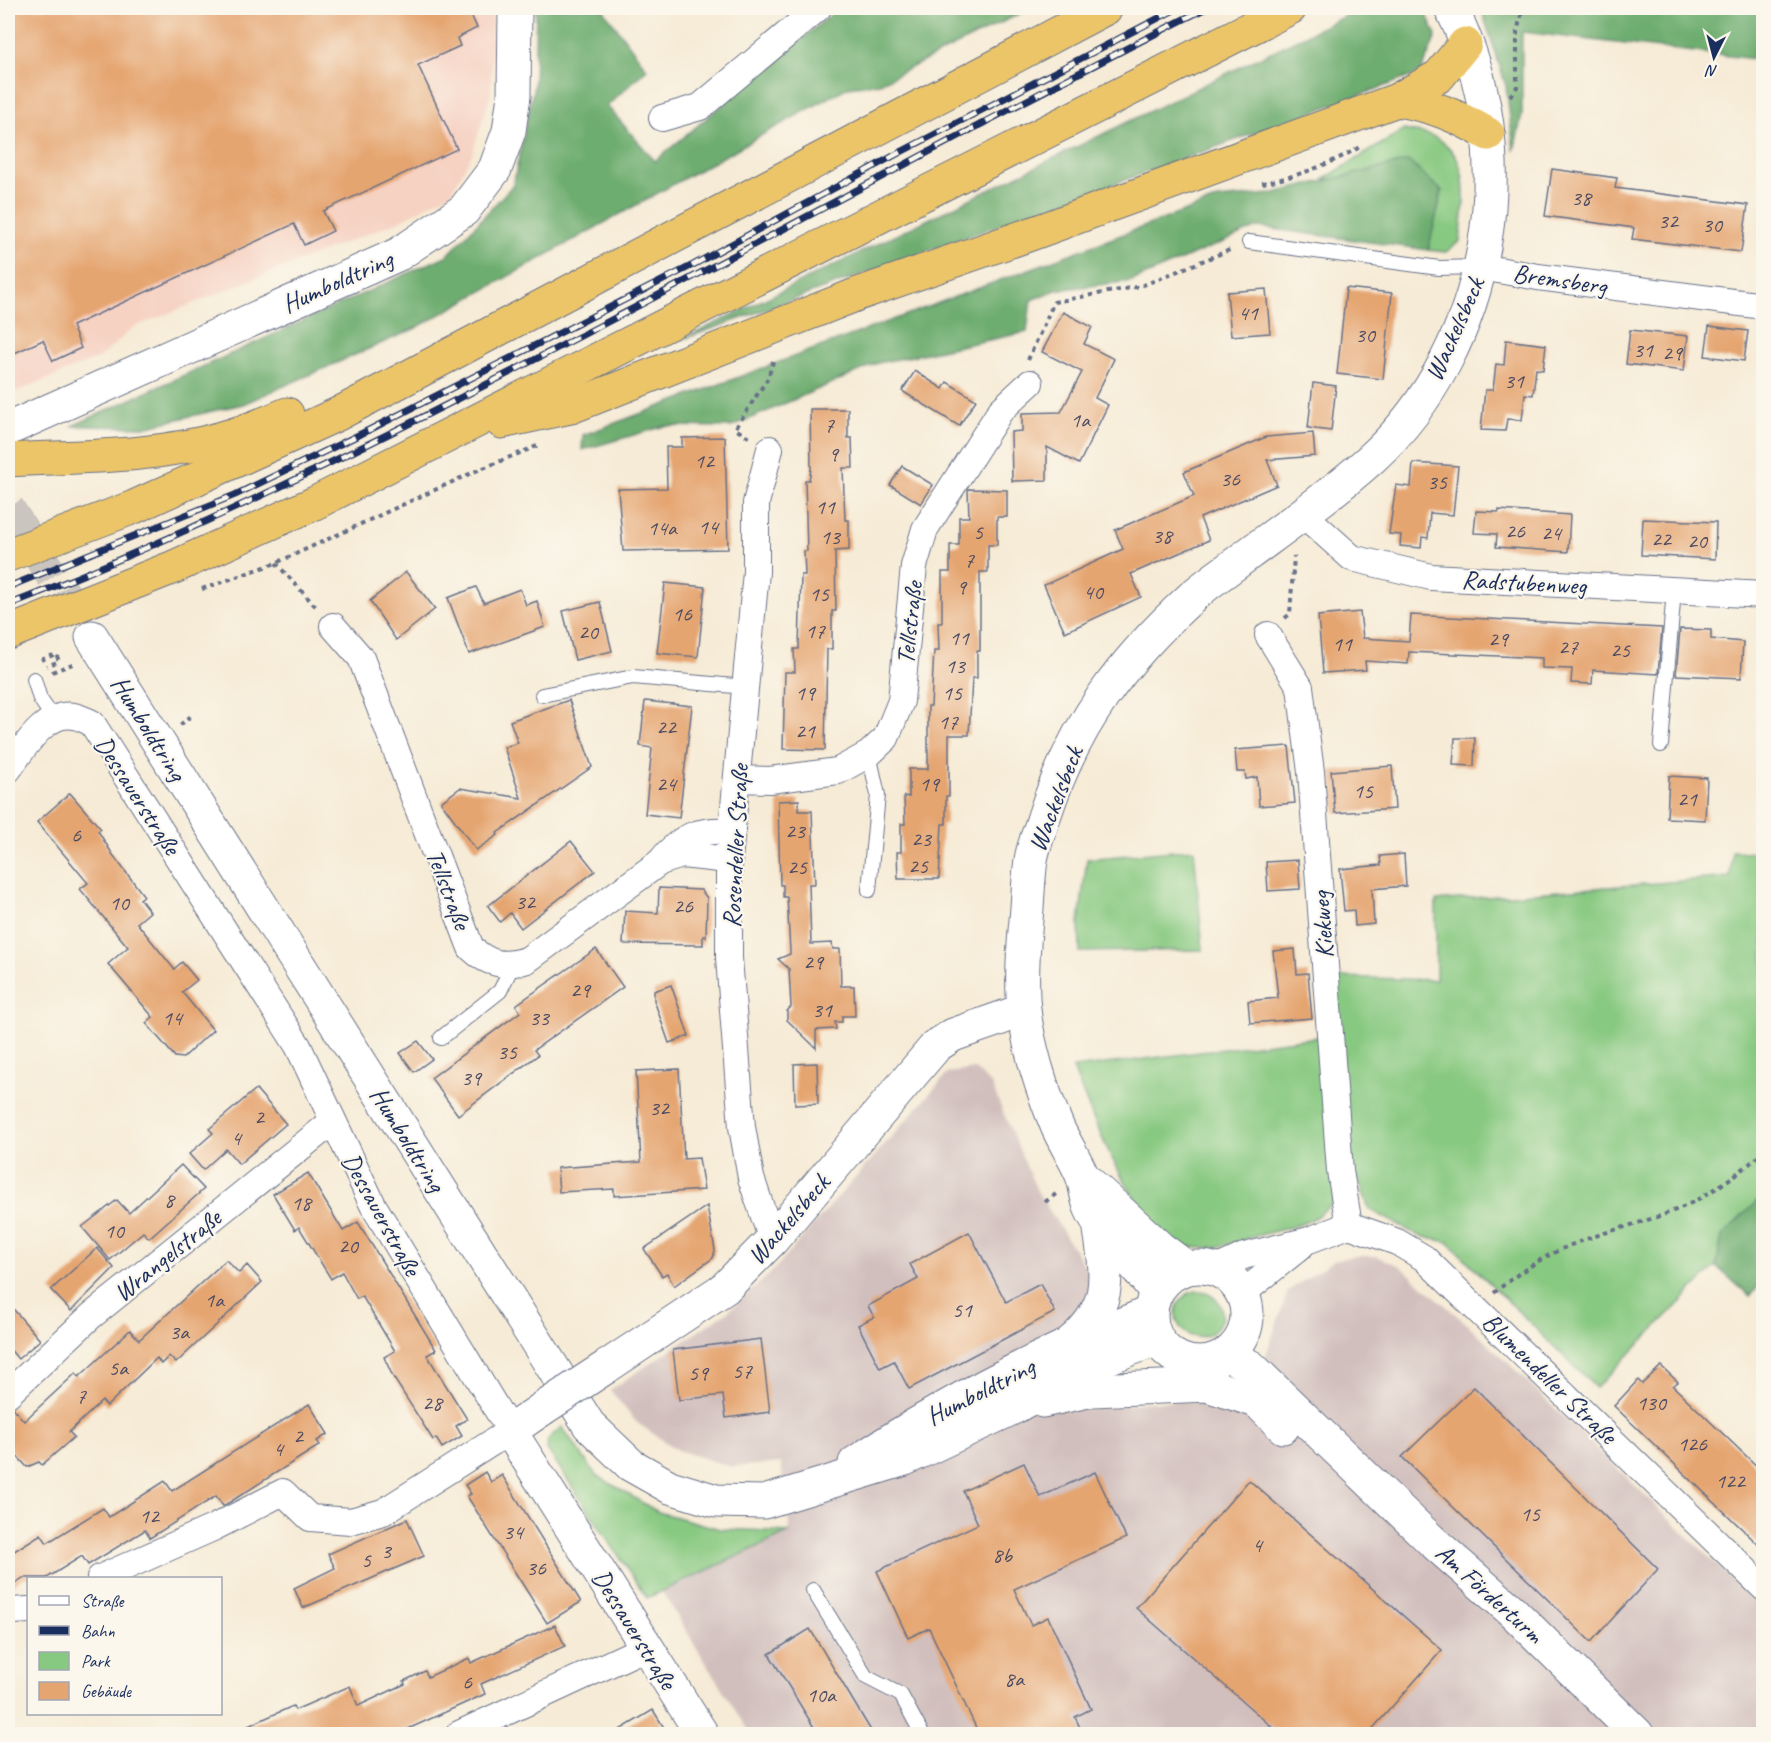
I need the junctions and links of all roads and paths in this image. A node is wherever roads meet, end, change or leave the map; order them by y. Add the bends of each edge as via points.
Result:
1 (515, 8) edge
2 (819, 8) edge
3 (1106, 8) edge
4 (1290, 8) edge
5 (1498, 8) edge
6 (1523, 8) edge
7 (1466, 11) edge
8 (1465, 44) junction
9 (1479, 84) junction
10 (1397, 100) junction
11 (662, 118) dead end
12 (1488, 134) junction
13 (1249, 242) joint
14 (1481, 267) junction
15 (1764, 306) edge
16 (776, 352) dead end
17 (420, 370) junction
18 (1030, 383) joint
19 (8, 429) edge
20 (453, 434) junction
21 (770, 449) joint
22 (8, 460) edge
23 (1303, 514) junction
24 (8, 555) edge
25 (276, 563) dead end
26 (1674, 590) junction
27 (1764, 595) edge
28 (333, 626) joint
29 (8, 633) edge
30 (1268, 635) joint
31 (96, 644) joint
32 (53, 655) dead end
33 (56, 662) dead end
34 (34, 679) joint
35 (746, 687) junction
36 (542, 695) dead end
37 (54, 719) junction
38 (1661, 745) dead end
39 (868, 754) junction
40 (8, 770) edge
41 (738, 779) junction
42 (732, 831) junction
43 (729, 860) junction
44 (660, 862) junction
45 (869, 890) dead end
46 (513, 964) junction
47 (1024, 1010) junction
48 (441, 1038) dead end
49 (332, 1122) junction
50 (1764, 1152) edge
51 (1083, 1176) junction
52 (1056, 1194) dead end
53 (1045, 1202) dead end
54 (1099, 1223) junction
55 (1349, 1224) junction
56 (772, 1240) junction
57 (1310, 1240) junction
58 (1201, 1268) junction
59 (1243, 1293) junction
60 (1477, 1307) junction
61 (1154, 1314) junction
62 (1246, 1327) junction
63 (1066, 1346) junction
64 (1228, 1355) junction
65 (8, 1394) edge
66 (1015, 1407) junction
67 (510, 1431) junction
68 (1342, 1453) junction
69 (818, 1487) junction
70 (102, 1577) edge
71 (1764, 1588) edge
72 (813, 1590) dead end
73 (646, 1647) junction
74 (459, 1734) edge
75 (702, 1734) edge
76 (922, 1734) edge
77 (1637, 1734) edge

1 - 19 street, Humboldtring via 513,96 508,131 495,169 464,210 399,254
2 - 11 street via 700,107
3 - 17 highway
4 - 20 highway
5 - 7 path
6 - 9 path via 1517,32 1517,87 1507,100 1497,84
7 - 8 street, Wackelsbeck
8 - 9 street, Wackelsbeck
8 - 10 highway via 1439,76
9 - 12 street, Wackelsbeck
10 - 12 highway via 1431,105
10 - 20 highway via 858,294 571,407
12 - 14 street, Wackelsbeck via 1489,220
13 - 14 lane, Bremsberg via 1438,268
13 - 18 path via 1141,286 1054,302 1028,357
14 - 15 street, Bremsberg
14 - 23 street, Wackelsbeck via 1444,364 1415,409 1374,457
16 - 21 path via 768,378 735,429
17 - 22 highway via 223,438 135,453
17 - 24 highway via 338,414 134,507
18 - 39 street, Tellstraße via 1001,410 925,529 914,566 901,701 886,738
20 - 29 highway via 174,567
21 - 35 street, Rosendeller Straße via 756,503 756,572
23 - 26 street, Radstubenweg via 1352,558 1431,577
23 - 30 path via 1293,561 1290,614
23 - 47 street, Wackelsbeck via 1196,593 1140,647 1096,703 1058,773 1031,858 1023,956
25 - 28 path
26 - 27 street, Radstubenweg
26 - 38 lane
28 - 46 street, Tellstraße via 362,658 471,948 491,963
30 - 55 street, Kiekweg via 1300,687 1311,772 1340,1171
31 - 34 path
31 - 69 street, Humboldtring via 589,1425 631,1465 670,1487 716,1501 764,1502
32 - 33 path via 59,661
34 - 37 lane via 40,699
35 - 36 lane via 633,677
35 - 41 street, Rosendeller Straße
37 - 40 street via 36,733
37 - 49 street, Dessauerstraße via 73,715 92,723 298,1046
39 - 41 street, Tellstraße via 838,771 770,780
39 - 45 lane via 878,795
41 - 42 street, Rosendeller Straße
42 - 43 street, Rosendeller Straße
42 - 44 street via 706,830 690,836 672,846
43 - 44 street via 682,855
43 - 56 street, Rosendeller Straße via 729,958 742,1127 751,1178
44 - 46 street via 527,960
46 - 48 lane via 500,991
47 - 51 street via 1038,1077
47 - 56 street, Wackelsbeck via 953,1035 936,1046
49 - 65 street, Wrangelstraße via 91,1316
49 - 67 street, Dessauerstraße via 373,1206
50 - 60 path via 1713,1192 1676,1210 1548,1255
51 - 54 street via 1090,1207
51 - 58 street via 1160,1248
52 - 53 path
54 - 61 street via 1140,1269
54 - 63 street via 1106,1264 1105,1293 1087,1329
55 - 57 street
55 - 60 street, Blumendeller Straße via 1397,1242 1424,1258
56 - 67 street, Wackelsbeck, bridge via 725,1288
57 - 58 street
57 - 59 street
58 - 59 street via 1232,1278
58 - 61 street via 1166,1278
59 - 62 street via 1248,1310
60 - 71 street, Blumendeller Straße
61 - 63 street, Humboldtring
61 - 64 street via 1170,1354 1188,1363 1209,1363
61 - 66 street, Humboldtring via 1084,1367
62 - 64 street via 1240,1342
62 - 68 street, Am Förderturm via 1316,1404
63 - 69 street, Humboldtring via 907,1429
64 - 68 street, Am Förderturm via 1251,1367
66 - 68 street via 1093,1390 1207,1385 1257,1401 1289,1433
66 - 69 street, Humboldtring via 905,1458
67 - 70 street via 383,1512 351,1521 309,1518 283,1492
67 - 73 street, Dessauerstraße
68 - 77 street, Am Förderturm via 1431,1540 1545,1642
72 - 76 lane via 866,1677 901,1695
73 - 74 street
73 - 75 street, Dessauerstraße

